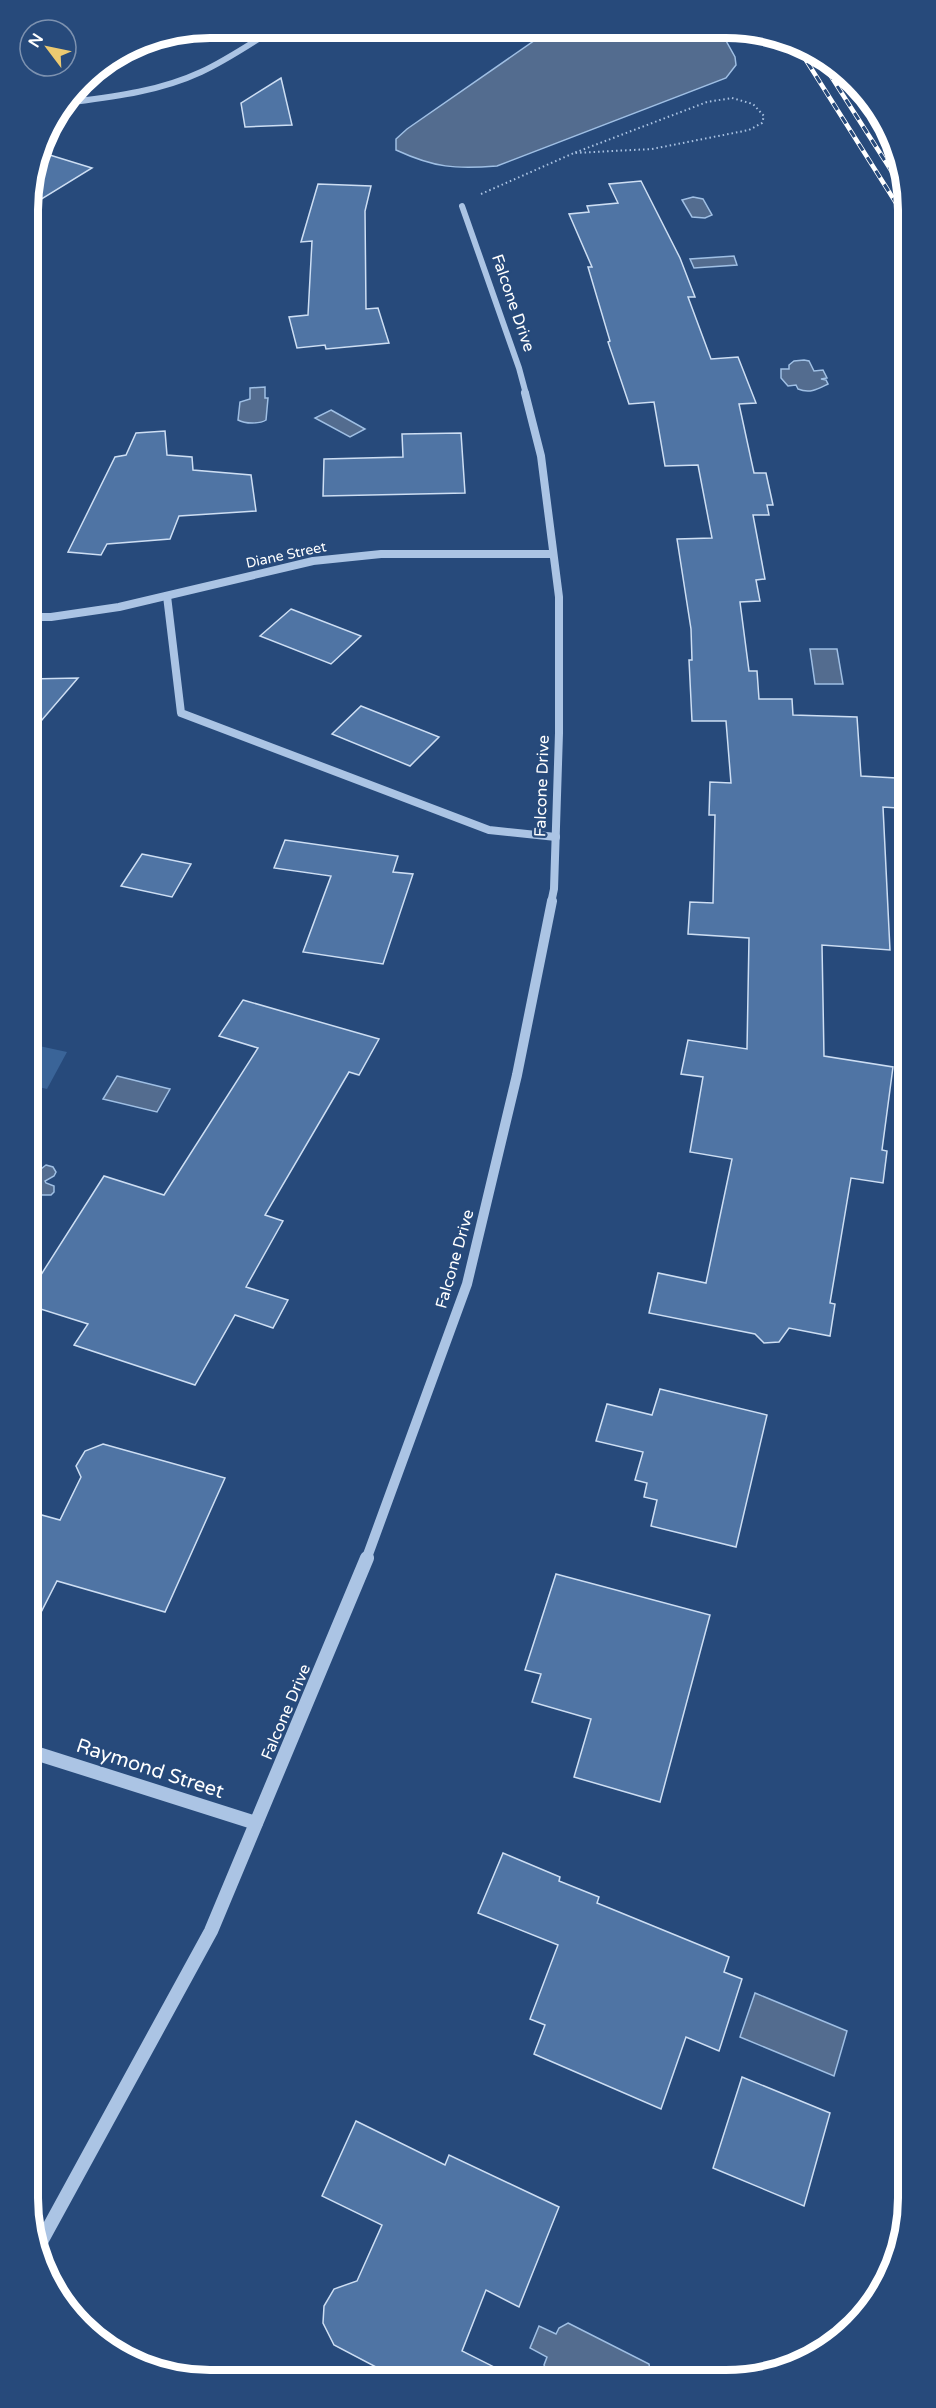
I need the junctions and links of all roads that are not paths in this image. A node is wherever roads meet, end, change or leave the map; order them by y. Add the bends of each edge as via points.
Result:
1 (258, 38) edge
2 (76, 101) edge
3 (462, 206) road end
4 (552, 554) junction
5 (167, 596) junction
6 (38, 617) edge
7 (556, 837) junction
8 (38, 1754) edge
9 (256, 1823) junction
10 (42, 2239) edge

1 - 2 street via 180,80
3 - 4 street, Falcone Drive via 519,369 541,456
4 - 5 street, Diane Street via 381,554 313,561
4 - 7 street, Falcone Drive via 559,597
5 - 6 street, Diane Street via 119,607
5 - 7 street via 181,713 489,830
7 - 9 street, Falcone Drive via 554,889 517,1075 467,1284 377,1533
8 - 9 street, Raymond Street
9 - 10 street, Falcone Drive via 211,1931

